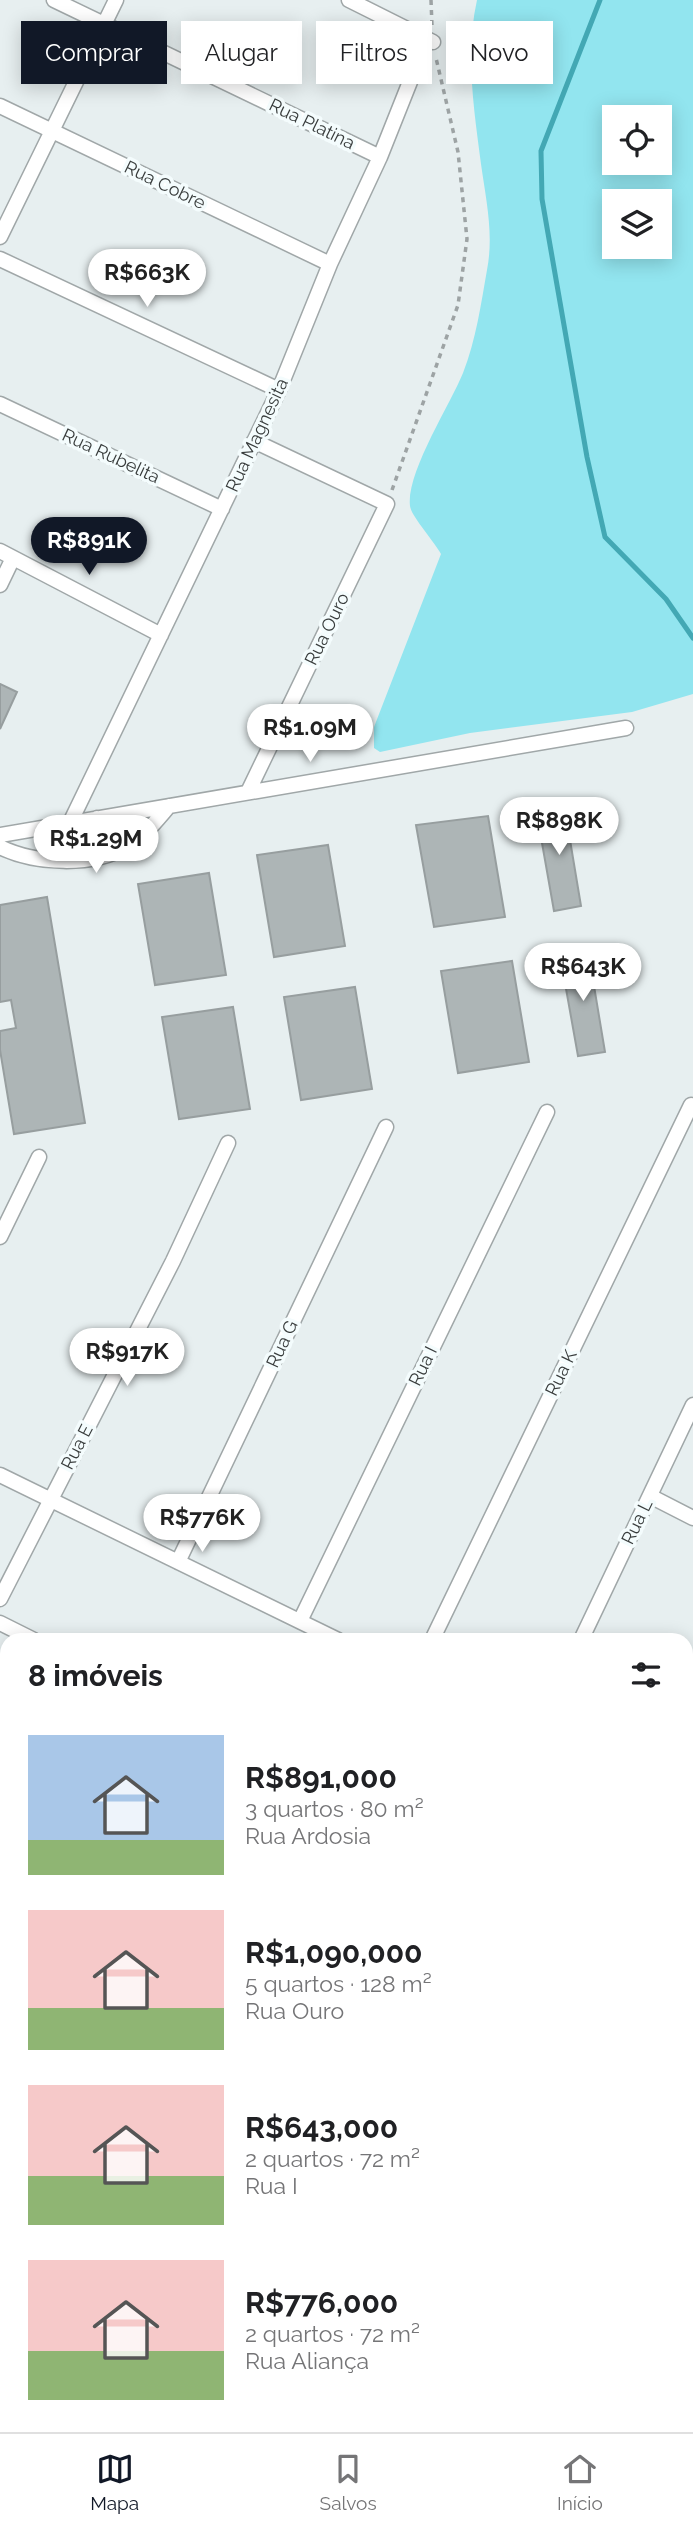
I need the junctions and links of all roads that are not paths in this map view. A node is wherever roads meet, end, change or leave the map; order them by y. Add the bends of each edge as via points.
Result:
1 (54, 0) edge
2 (116, 0) edge
3 (349, 0) edge
4 (98, 21) edge
5 (106, 21) edge
6 (167, 54) edge
7 (75, 84) edge
8 (0, 106) edge
9 (52, 131) junction
10 (380, 157) junction
11 (0, 237) edge
12 (0, 259) edge
13 (330, 264) junction
14 (279, 390) junction
15 (0, 404) edge
16 (254, 441) junction
17 (222, 509) junction
18 (7, 555) edge
19 (0, 585) edge
20 (161, 635) junction
21 (626, 728) dead end
22 (248, 792) junction
23 (169, 806) junction
24 (97, 818) junction
25 (65, 824) junction
26 (0, 835) edge
27 (0, 847) edge
28 (103, 856) junction
29 (68, 860) junction
30 (691, 1105) dead end
31 (547, 1112) dead end
32 (386, 1127) dead end
33 (228, 1143) dead end
34 (39, 1157) dead end
35 (0, 1237) edge
36 (693, 1405) edge
37 (0, 1475) edge
38 (650, 1496) junction
39 (50, 1499) junction
40 (693, 1518) edge
41 (178, 1562) junction
42 (0, 1599) edge
43 (300, 1621) junction
44 (0, 1623) edge
45 (20, 1633) edge
46 (324, 1633) edge
47 (435, 1633) edge
48 (584, 1633) edge

1 - 4 street, Rua Platina
2 - 5 street
3 - 10 street, Rua Magnesita via 430,40
6 - 10 street, Rua Platina
7 - 9 street
8 - 9 street, Rua Cobre
9 - 11 street
9 - 13 street, Rua Cobre
10 - 13 street, Rua Magnesita
12 - 14 street
13 - 14 street, Rua Magnesita
14 - 16 street, Rua Magnesita
15 - 17 street, Rua Rubelita
16 - 17 street, Rua Magnesita
16 - 22 street, Rua Ouro via 387,504
17 - 20 street, Rua Magnesita
18 - 19 street
18 - 20 street
20 - 25 street, Rua Magnesita
21 - 22 street
22 - 23 street
23 - 24 street
23 - 28 street via 126,848
24 - 25 street
24 - 28 street via 105,837
25 - 26 street
25 - 29 street via 60,842
27 - 29 street via 24,856
28 - 29 street
30 - 47 street, Rua K
31 - 43 street, Rua I
32 - 41 street, Rua G
33 - 39 street, Rua E via 173,1261
34 - 35 street
36 - 38 street, Rua L
37 - 39 street
38 - 40 street
38 - 48 street, Rua L
39 - 41 street
39 - 42 street, Rua E
41 - 43 street
43 - 46 street
44 - 45 street

